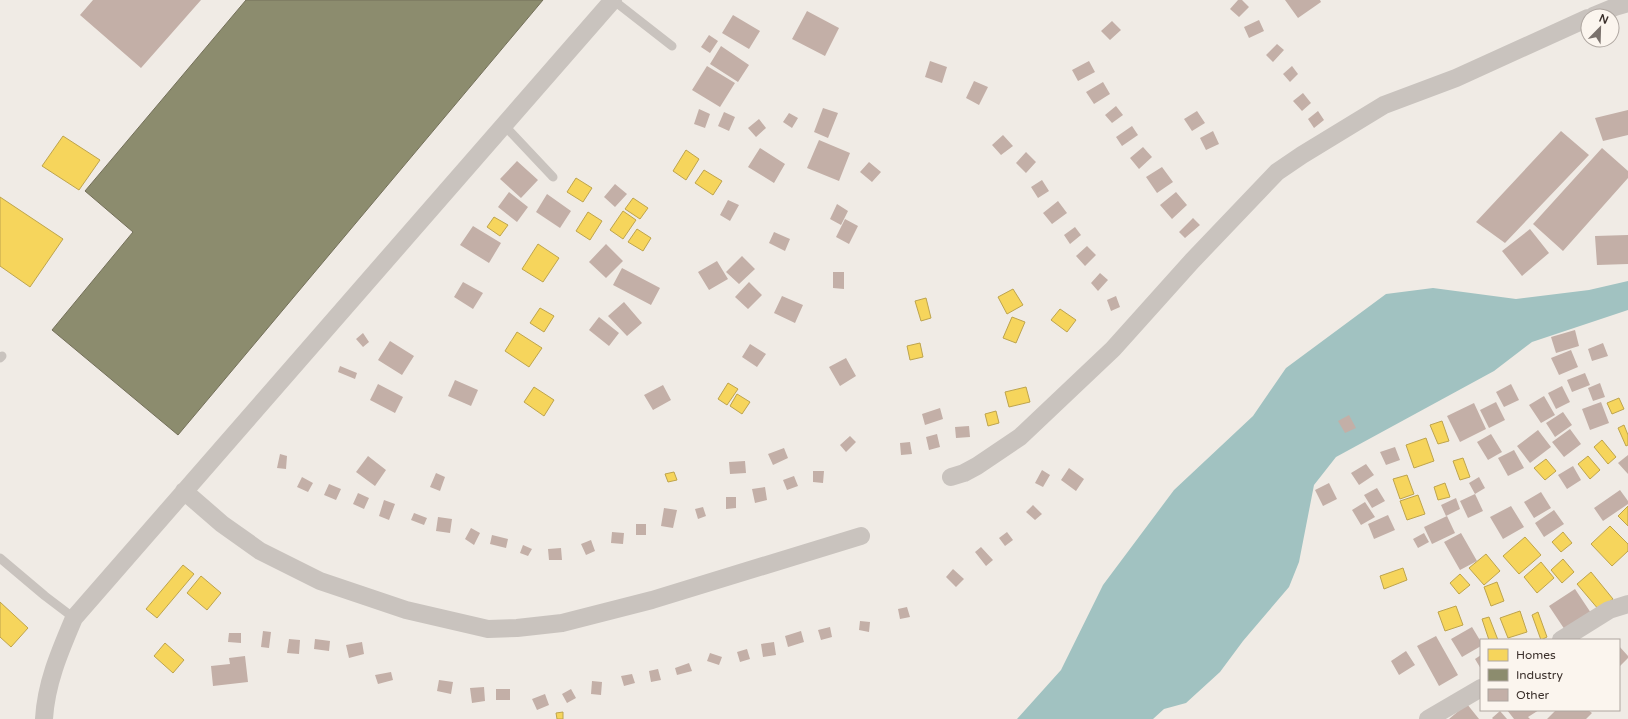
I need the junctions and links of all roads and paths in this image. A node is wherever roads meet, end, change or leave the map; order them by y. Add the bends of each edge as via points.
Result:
1 (613, 0) edge
2 (1628, 3) edge
3 (1611, 8) edge
4 (1580, 22) edge
5 (672, 46) dead end
6 (504, 124) junction
7 (553, 177) dead end
8 (951, 477) dead end
9 (184, 491) junction
10 (861, 536) dead end
11 (0, 558) edge
12 (1628, 604) edge
13 (74, 618) junction
14 (1563, 639) edge
15 (1480, 689) edge
16 (44, 711) edge
17 (1428, 719) edge

1 - 5 lane
1 - 6 street
2 - 3 street
4 - 8 street via 1456,78 1384,105 1277,172 1113,349 1020,437 977,466
6 - 7 lane
6 - 9 street
9 - 10 street via 222,524 260,551 320,581 406,610 488,629 562,623 652,600
9 - 13 street
11 - 13 lane
12 - 14 street via 1609,610
13 - 16 street via 50,679
15 - 17 street

